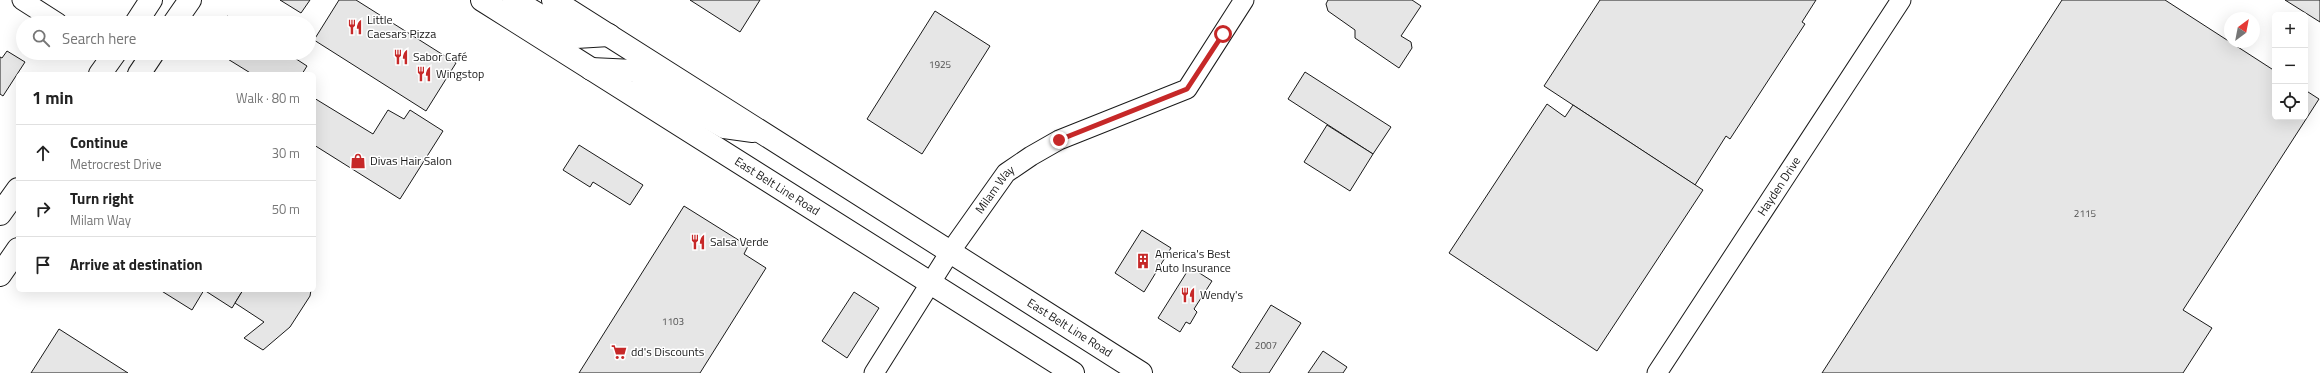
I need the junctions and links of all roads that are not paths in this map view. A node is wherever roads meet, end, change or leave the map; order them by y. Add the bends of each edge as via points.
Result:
1 (22, 0) edge
2 (151, 0) edge
3 (190, 0) edge
4 (482, 0) edge
5 (514, 0) edge
6 (553, 0) edge
7 (1244, 0) edge
8 (1901, 0) edge
9 (47, 16) edge
10 (141, 16) edge
11 (179, 16) edge
12 (609, 35) junction
13 (148, 60) edge
14 (591, 69) junction
15 (140, 72) edge
16 (762, 132) junction
17 (16, 192) edge
18 (0, 214) edge
19 (16, 252) edge
20 (950, 252) junction
21 (0, 275) edge
22 (930, 282) junction
23 (874, 373) edge
24 (1073, 373) edge
25 (1141, 373) edge
26 (1657, 373) edge

1 - 9 street
2 - 10 main road
3 - 11 main road
4 - 14 main road, East Belt Line Road
5 - 12 main road via 576,37
6 - 12 main road, East Belt Line Road
7 - 20 street, Milam Way via 1187,89 1059,140 1031,156 1006,174
8 - 26 street, Hayden Drive
12 - 16 main road, East Belt Line Road
13 - 15 main road
14 - 16 main road via 634,71 665,93 724,127
14 - 22 main road, East Belt Line Road
16 - 20 main road, East Belt Line Road
17 - 18 main road
19 - 21 main road
20 - 22 street, Milam Way
20 - 25 main road, East Belt Line Road
22 - 23 street, Milam Way
22 - 24 main road, East Belt Line Road

